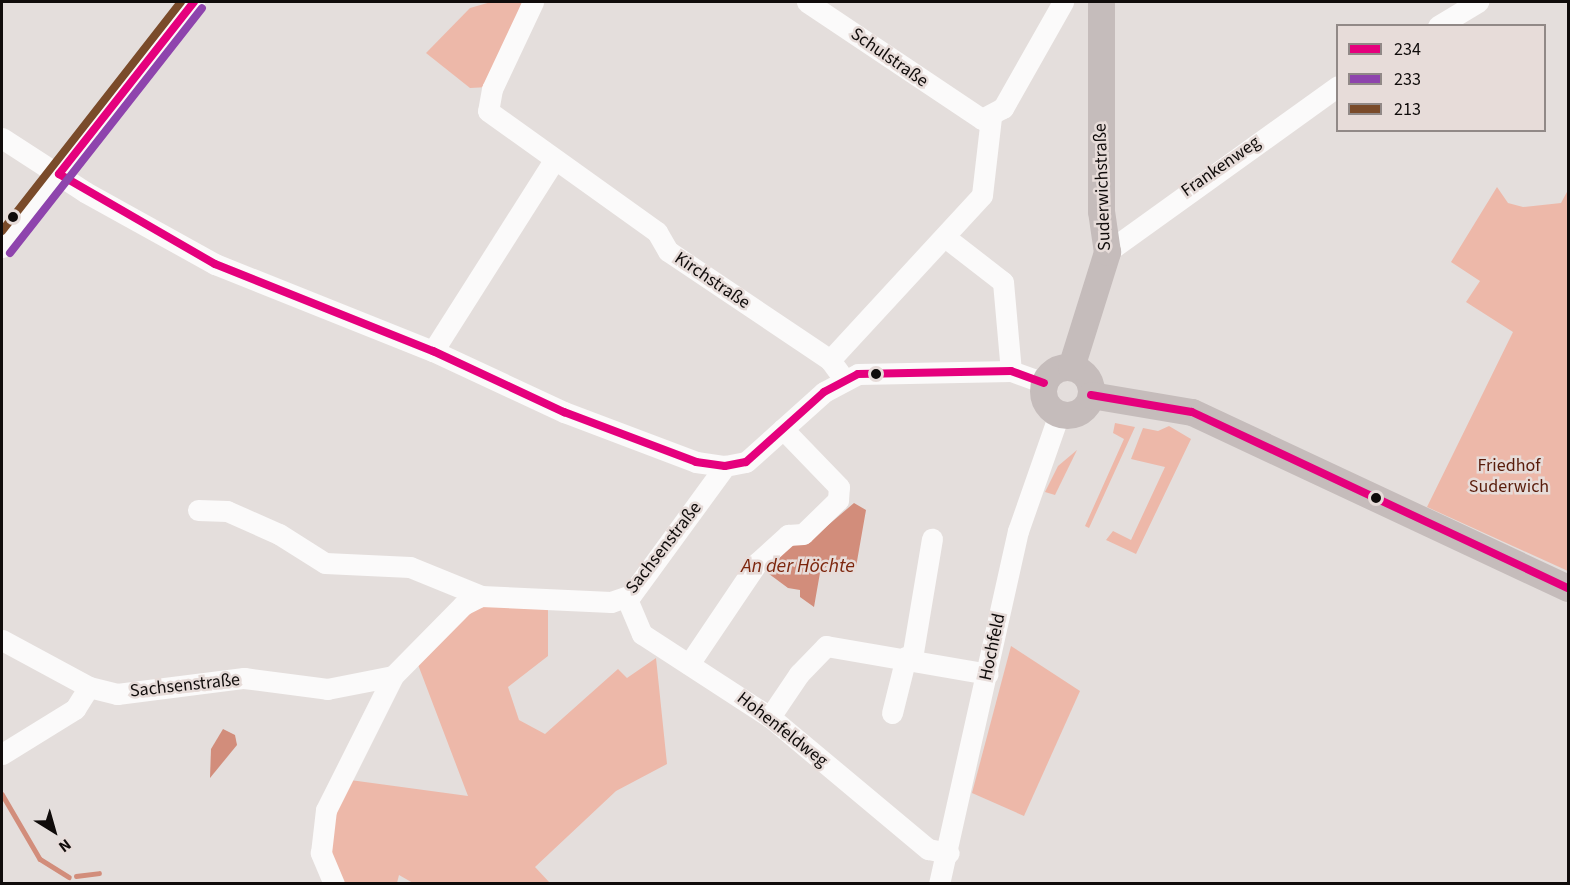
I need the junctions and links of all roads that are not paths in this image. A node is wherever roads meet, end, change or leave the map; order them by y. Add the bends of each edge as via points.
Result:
1 (194, 2) edge
2 (533, 2) edge
3 (807, 2) edge
4 (1063, 2) edge
5 (1101, 2) edge
6 (1478, 2) edge
7 (1441, 24) edge
8 (1336, 87) edge
9 (981, 116) junction
10 (2, 138) edge
11 (554, 160) junction
12 (59, 174) junction
13 (945, 237) junction
14 (2, 247) edge
15 (1107, 252) junction
16 (433, 351) junction
17 (830, 360) junction
18 (1071, 367) junction
19 (1011, 371) junction
20 (844, 379) junction
21 (1044, 383) junction
22 (1091, 395) junction
23 (1059, 414) junction
24 (783, 429) junction
25 (725, 466) junction
26 (198, 510) dead end
27 (932, 539) dead end
28 (1569, 588) edge
29 (481, 596) junction
30 (627, 599) junction
31 (2, 640) edge
32 (909, 658) junction
33 (689, 664) junction
34 (988, 674) junction
35 (393, 676) junction
36 (89, 687) junction
37 (892, 713) dead end
38 (770, 717) junction
39 (2, 754) edge
40 (949, 853) junction
41 (334, 884) edge
42 (939, 884) edge

1 - 12 street
2 - 11 street, Kirchstraße via 492,89 488,111
3 - 9 street, Schulstraße
4 - 9 street via 1003,108
5 - 15 main road, Suderwichstraße via 1101,211
6 - 7 street
8 - 15 street, Frankenweg
9 - 13 street via 982,195
10 - 12 street
11 - 16 street
11 - 17 street, Kirchstraße via 657,232 668,251
12 - 14 street
12 - 16 street via 215,264
13 - 17 street
13 - 19 street via 1004,282
15 - 18 main road, Suderwichstraße
16 - 25 street via 624,437 696,462
17 - 20 street, Kirchstraße
18 - 21 main road via 1052,372
18 - 22 main road via 1087,376
19 - 20 street via 872,372
19 - 21 street
20 - 24 street
21 - 23 main road via 1045,402
22 - 23 main road via 1080,412
22 - 28 main road via 1192,412
23 - 34 street, Hochfeld via 1018,531
24 - 25 street via 746,462
24 - 33 street via 839,487 838,501 803,534 788,535 757,563
25 - 30 street, Sachsenstraße
26 - 29 street, Sachsenstraße via 227,511 279,534 325,563 410,567
27 - 32 street
29 - 30 street, Sachsenstraße
29 - 35 street via 463,605
30 - 33 street, Hohenfeldweg via 642,634
31 - 36 street, Sachsenstraße
32 - 34 street
32 - 37 street
32 - 38 street via 826,646
33 - 38 street, Hohenfeldweg
34 - 40 street, Hochfeld
35 - 36 street, Sachsenstraße via 327,689 244,678 117,694
35 - 41 street via 326,810 321,853
36 - 39 street via 75,710
38 - 40 street, Hohenfeldweg via 928,849
40 - 42 street, Hochfeld

